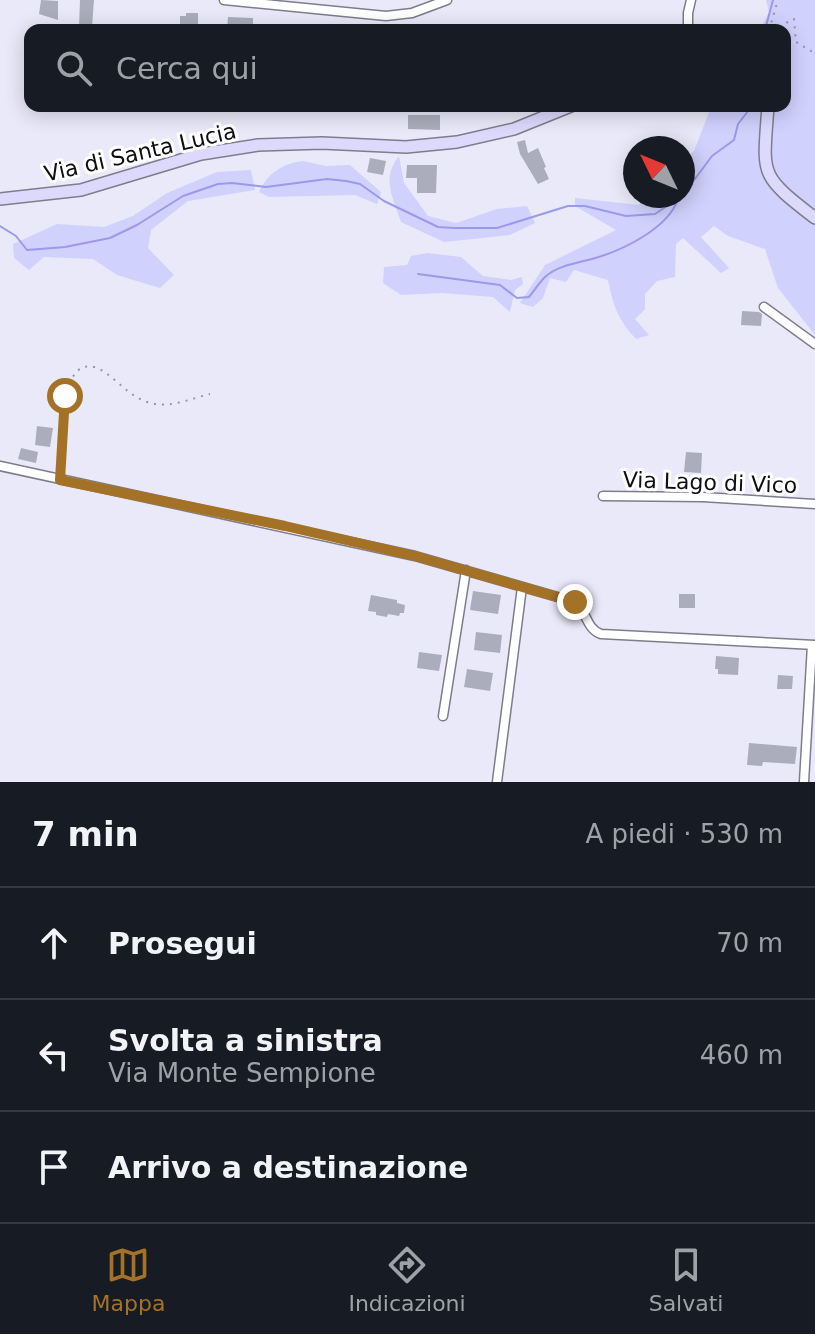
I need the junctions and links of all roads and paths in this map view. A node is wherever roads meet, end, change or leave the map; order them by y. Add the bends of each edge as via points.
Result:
1 (224, 0) edge
2 (447, 0) edge
3 (691, 0) edge
4 (778, 0) edge
5 (688, 24) edge
6 (772, 24) edge
7 (784, 24) edge
8 (815, 50) edge
9 (556, 112) edge
10 (768, 112) edge
11 (0, 199) edge
12 (815, 218) edge
13 (764, 307) dead end
14 (815, 344) edge
15 (210, 394) dead end
16 (0, 466) edge
17 (60, 480) junction
18 (603, 496) dead end
19 (815, 504) edge
20 (466, 570) junction
21 (522, 587) junction
22 (814, 645) edge
23 (443, 716) dead end
24 (497, 782) edge
25 (804, 782) edge

1 - 2 street via 386,16
3 - 5 street
4 - 6 path
7 - 8 path via 794,19 796,42
9 - 11 street, Via di Santa Lucia via 514,129 457,142 406,147 258,145 201,154 81,190
10 - 12 street via 767,173
13 - 14 street
15 - 17 path via 157,404 131,395 98,369 78,370 66,392
16 - 17 street
17 - 20 street
18 - 19 street, Via Lago di Vico
20 - 21 street
20 - 23 street
21 - 22 street via 573,601 601,634
21 - 24 street
22 - 25 street

